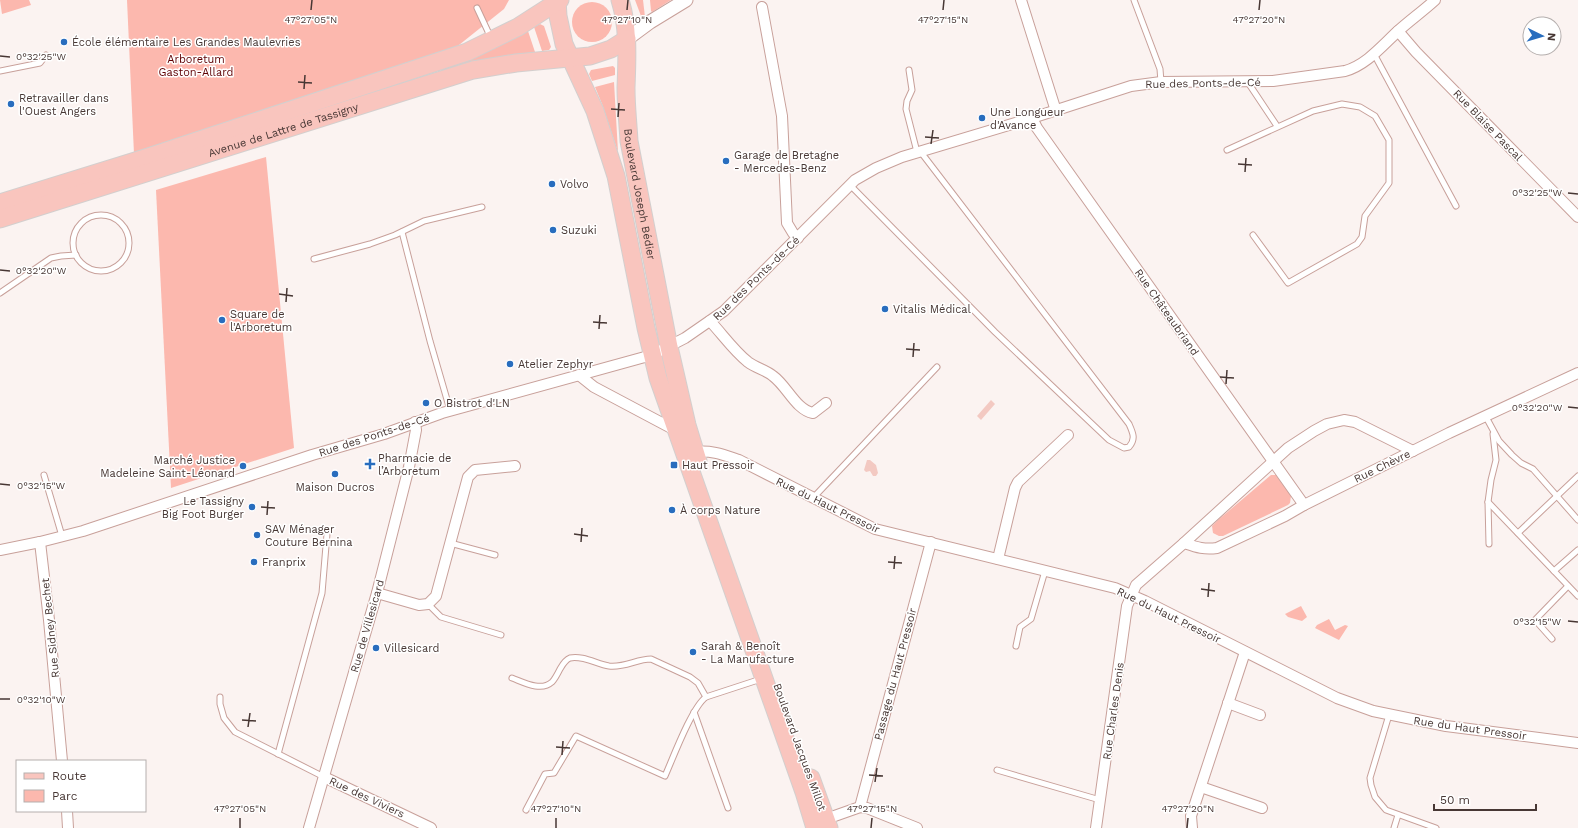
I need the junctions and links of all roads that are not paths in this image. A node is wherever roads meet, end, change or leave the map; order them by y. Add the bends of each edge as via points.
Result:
1 (558, 0) edge
2 (620, 0) edge
3 (686, 0) edge
4 (1021, 0) edge
5 (1134, 0) edge
6 (1435, 0) edge
7 (762, 7) dead end
8 (477, 8) dead end
9 (1398, 31) junction
10 (627, 39) junction
11 (492, 41) junction
12 (1374, 54) junction
13 (46, 55) dead end
14 (571, 58) junction
15 (909, 70) dead end
16 (0, 71) edge
17 (1247, 81) junction
18 (1161, 82) junction
19 (1056, 111) junction
20 (1032, 118) junction
21 (1277, 126) junction
22 (1226, 150) dead end
23 (919, 152) junction
24 (850, 185) junction
25 (0, 203) edge
26 (1456, 206) dead end
27 (482, 207) dead end
28 (1578, 217) edge
29 (0, 219) edge
30 (402, 232) junction
31 (1253, 235) dead end
32 (798, 238) junction
33 (76, 255) junction
34 (314, 259) dead end
35 (0, 293) edge
36 (710, 321) junction
37 (669, 347) junction
38 (652, 355) junction
39 (937, 367) dead end
40 (1578, 373) edge
41 (579, 375) junction
42 (826, 403) dead end
43 (450, 410) junction
44 (1486, 417) junction
45 (415, 422) junction
46 (676, 430) junction
47 (1492, 431) junction
48 (1068, 435) dead end
49 (1413, 451) junction
50 (695, 452) junction
51 (1273, 463) junction
52 (515, 466) dead end
53 (44, 474) dead end
54 (1578, 476) edge
55 (1557, 496) junction
56 (813, 499) junction
57 (1488, 502) junction
58 (1304, 505) junction
59 (1578, 520) edge
60 (1518, 533) junction
61 (327, 534) dead end
62 (62, 536) junction
63 (40, 542) junction
64 (931, 542) junction
65 (450, 543) junction
66 (1184, 543) junction
67 (1489, 544) dead end
68 (0, 550) edge
69 (1578, 550) edge
70 (495, 555) dead end
71 (998, 559) junction
72 (1045, 571) junction
73 (1554, 571) junction
74 (1568, 586) junction
75 (377, 593) junction
76 (1131, 595) junction
77 (1578, 596) edge
78 (428, 604) junction
79 (501, 635) dead end
80 (1552, 639) dead end
81 (1016, 646) dead end
82 (1245, 652) junction
83 (512, 678) dead end
84 (764, 678) junction
85 (220, 697) dead end
86 (706, 697) junction
87 (1228, 703) junction
88 (694, 712) junction
89 (1260, 715) dead end
90 (1389, 716) junction
91 (1578, 743) edge
92 (278, 754) junction
93 (62, 760) edge
94 (996, 770) dead end
95 (324, 777) junction
96 (1201, 787) junction
97 (1100, 800) junction
98 (860, 807) junction
99 (728, 808) dead end
100 (1262, 808) dead end
101 (526, 810) dead end
102 (67, 812) edge
103 (1398, 815) junction
104 (823, 825) edge
105 (68, 828) edge
106 (308, 828) edge
107 (432, 828) edge
108 (917, 828) edge
109 (1096, 828) edge
110 (1192, 828) edge
111 (1394, 828) edge
112 (1436, 828) edge

1 - 11 main road, Avenue de Lattre de Tassigny via 528,21
1 - 14 main road, Boulevard Joseph Bédier via 560,30
2 - 10 main road, Boulevard Joseph Bédier
3 - 10 street
4 - 19 street
5 - 18 lane via 1160,69
6 - 9 street, Rue des Ponts-de-Cé
7 - 32 street via 782,116 787,223
8 - 11 lane
9 - 12 street, Rue des Ponts-de-Cé
9 - 28 street, Rue Blaise Pascal
10 - 14 main road, Avenue de Lattre de Tassigny via 597,55
10 - 37 main road, Boulevard Joseph Bédier via 629,141
11 - 25 main road, Avenue de Lattre de Tassigny via 393,77
12 - 17 street, Rue des Ponts-de-Cé via 1354,69 1345,71 1273,81
12 - 26 lane
13 - 16 lane via 40,63
14 - 29 main road, Avenue de Lattre de Tassigny via 473,70
14 - 38 main road, Boulevard Joseph Bédier via 595,111 616,176
15 - 23 lane via 912,90 906,109
17 - 18 street, Rue des Ponts-de-Cé
17 - 21 lane
18 - 19 street, Rue des Ponts-de-Cé via 1131,86
19 - 20 street, Rue des Ponts-de-Cé
20 - 23 street, Rue des Ponts-de-Cé
20 - 51 street, Rue Châteaubriand
21 - 22 lane
21 - 31 lane via 1313,111 1342,104 1360,107 1375,116 1389,140 1389,183 1365,216 1362,237 1357,244 1288,283
23 - 24 street, Rue des Ponts-de-Cé via 876,168
23 - 24 lane via 1129,424 1134,435 1133,443 1129,447 1124,448 1109,440 994,332
24 - 32 street, Rue des Ponts-de-Cé
27 - 30 lane via 424,221
30 - 34 lane via 370,244
30 - 43 lane
32 - 36 street, Rue des Ponts-de-Cé via 724,311
33 - 33 lane via 88,268 97,271 115,268 127,255 129,246 125,228 119,221 110,217 92,217 78,228 74,237
33 - 35 lane via 51,258
36 - 37 street, Rue des Ponts-de-Cé
36 - 42 street via 749,363 773,376 798,405 813,413
37 - 38 street, Rue des Ponts-de-Cé
37 - 50 main road, Boulevard Jacques Millot
38 - 41 street, Rue des Ponts-de-Cé
38 - 46 main road, Boulevard Jacques Millot
39 - 56 lane
40 - 44 street, Rue Chèvre
41 - 43 street, Rue des Ponts-de-Cé
41 - 46 street via 594,387
43 - 45 street, Rue des Ponts-de-Cé
44 - 47 lane
44 - 49 street, Rue Chèvre
45 - 62 street, Rue des Ponts-de-Cé
45 - 75 street, Rue de Villesicard via 416,430 409,467
46 - 84 main road, Boulevard Jacques Millot
47 - 55 lane via 1512,455 1533,469
47 - 57 lane via 1496,460
48 - 71 street via 1018,482
49 - 51 street via 1367,427 1344,420 1327,424 1314,431 1288,448
49 - 58 street, Rue Chèvre
50 - 56 street, Rue du Haut Pressoir via 719,453 740,460
50 - 104 main road, Boulevard Jacques Millot
51 - 58 street, Rue Châteaubriand
51 - 66 street
52 - 65 street via 475,470 468,477
53 - 62 lane
54 - 55 lane
55 - 59 lane
55 - 60 lane
56 - 64 street, Rue du Haut Pressoir via 875,529
57 - 60 lane
57 - 67 lane
58 - 66 street, Rue Chèvre via 1217,548 1200,549
60 - 73 lane
61 - 92 lane via 322,593
62 - 63 street, Rue des Ponts-de-Cé
63 - 68 street, Rue des Ponts-de-Cé
63 - 93 street, Rue Sidney Bechet via 50,620
64 - 71 street, Rue du Haut Pressoir
64 - 98 street, Passage du Haut Pressoir
65 - 70 lane
65 - 78 street via 436,596
66 - 76 street via 1145,576
69 - 73 lane
71 - 72 street, Rue du Haut Pressoir
72 - 76 street, Rue du Haut Pressoir via 1115,588
72 - 81 lane via 1031,619 1020,627
73 - 74 lane
74 - 77 lane
74 - 80 lane via 1535,620
75 - 78 street via 419,605
75 - 95 street, Rue de Villesicard
76 - 82 street, Rue du Haut Pressoir
76 - 97 street, Rue Charles Denis via 1127,606
78 - 79 lane via 441,617
82 - 87 street
82 - 90 street, Rue du Haut Pressoir via 1337,698
83 - 86 lane via 536,686 545,686 552,682 565,661 571,658 609,666 651,659 690,676 698,683
84 - 86 lane
84 - 104 main road, Boulevard Jacques Millot via 804,792
85 - 92 lane via 224,718 235,732
86 - 88 lane
87 - 89 street
87 - 96 street
88 - 99 lane
88 - 101 lane via 665,776 576,736 554,773 545,774
90 - 91 street, Rue du Haut Pressoir
90 - 103 lane via 1370,784 1380,804
92 - 95 lane
94 - 97 lane
95 - 106 street, Rue de Villesicard
95 - 107 street, Rue des Viviers
96 - 100 street
96 - 110 street via 1191,816
97 - 109 street, Rue Charles Denis
98 - 104 street
98 - 108 street
102 - 105 street
103 - 111 lane
103 - 112 lane

